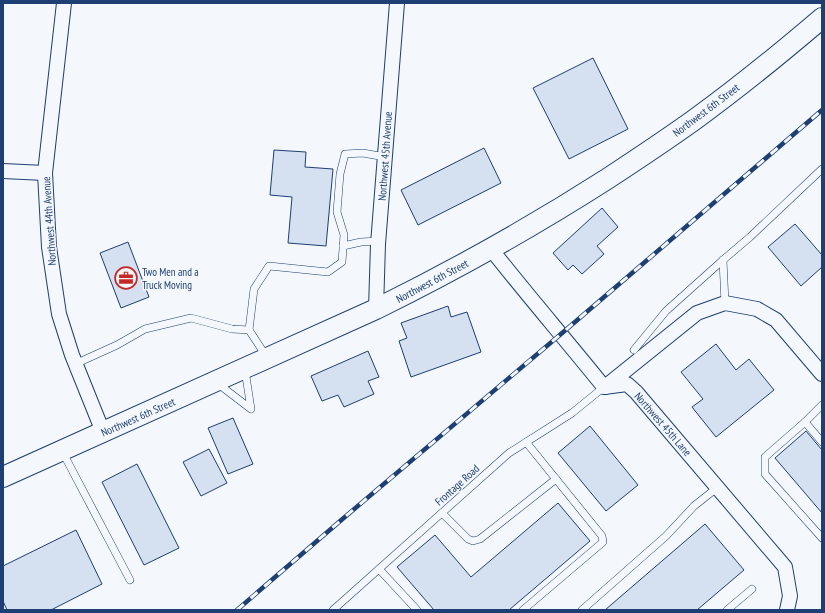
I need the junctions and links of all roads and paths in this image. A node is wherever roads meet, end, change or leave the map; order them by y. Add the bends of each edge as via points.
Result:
1 (64, 3) edge
2 (397, 3) edge
3 (822, 18) edge
4 (385, 157) junction
5 (822, 169) edge
6 (3, 171) edge
7 (45, 173) junction
8 (378, 241) junction
9 (343, 246) junction
10 (491, 249) junction
11 (723, 260) junction
12 (726, 303) junction
13 (376, 309) junction
14 (249, 330) junction
15 (634, 350) dead end
16 (267, 358) junction
17 (75, 364) junction
18 (245, 368) junction
19 (822, 374) edge
20 (216, 382) junction
21 (604, 387) junction
22 (822, 405) edge
23 (805, 422) junction
24 (103, 432) junction
25 (526, 442) junction
26 (822, 442) edge
27 (61, 451) junction
28 (3, 477) edge
29 (556, 479) junction
30 (718, 487) junction
31 (442, 513) junction
32 (822, 538) edge
33 (379, 570) junction
34 (130, 580) dead end
35 (752, 589) dead end
36 (334, 610) edge
37 (417, 610) edge
38 (523, 610) edge
39 (582, 610) edge
40 (727, 610) edge
41 (787, 610) edge

1 - 7 street, Northwest 44th Avenue
2 - 4 street, Northwest 45th Avenue
3 - 10 main road, Northwest 6th Street via 695,120 583,194
4 - 8 street, Northwest 45th Avenue
4 - 9 lane via 363,153 345,154 340,174 337,212 344,235
5 - 11 lane
6 - 7 street
7 - 17 street, Northwest 44th Avenue via 49,246 59,314
8 - 9 lane
8 - 13 street, Northwest 45th Avenue
9 - 14 lane via 342,262 328,272 269,266 254,289
10 - 13 main road, Northwest 6th Street
10 - 21 street
11 - 12 lane
11 - 15 lane via 666,311
12 - 19 street via 757,309 776,320
12 - 21 street via 697,313
13 - 16 main road, Northwest 6th Street
14 - 16 lane
14 - 17 lane via 232,329 191,318 145,329
16 - 18 main road, Northwest 6th Street
17 - 24 street, Northwest 44th Avenue
18 - 20 main road, Northwest 6th Street
18 - 20 lane via 251,409
20 - 24 main road, Northwest 6th Street
21 - 25 lane, Frontage Road via 572,413
21 - 30 street, Northwest 45th Lane via 626,384 636,392
22 - 23 lane
23 - 26 lane
23 - 32 lane via 765,457 765,474
24 - 27 main road, Northwest 6th Street
25 - 29 lane
25 - 31 lane, Frontage Road via 509,453
27 - 28 main road, Northwest 6th Street
27 - 34 lane
29 - 31 lane via 480,539 468,539
29 - 38 lane via 602,536 603,542
30 - 39 lane via 694,506 666,536
30 - 41 street, Northwest 45th Lane via 785,567 790,596
31 - 33 lane, Frontage Road
33 - 36 lane, Frontage Road
33 - 37 lane
35 - 40 lane

